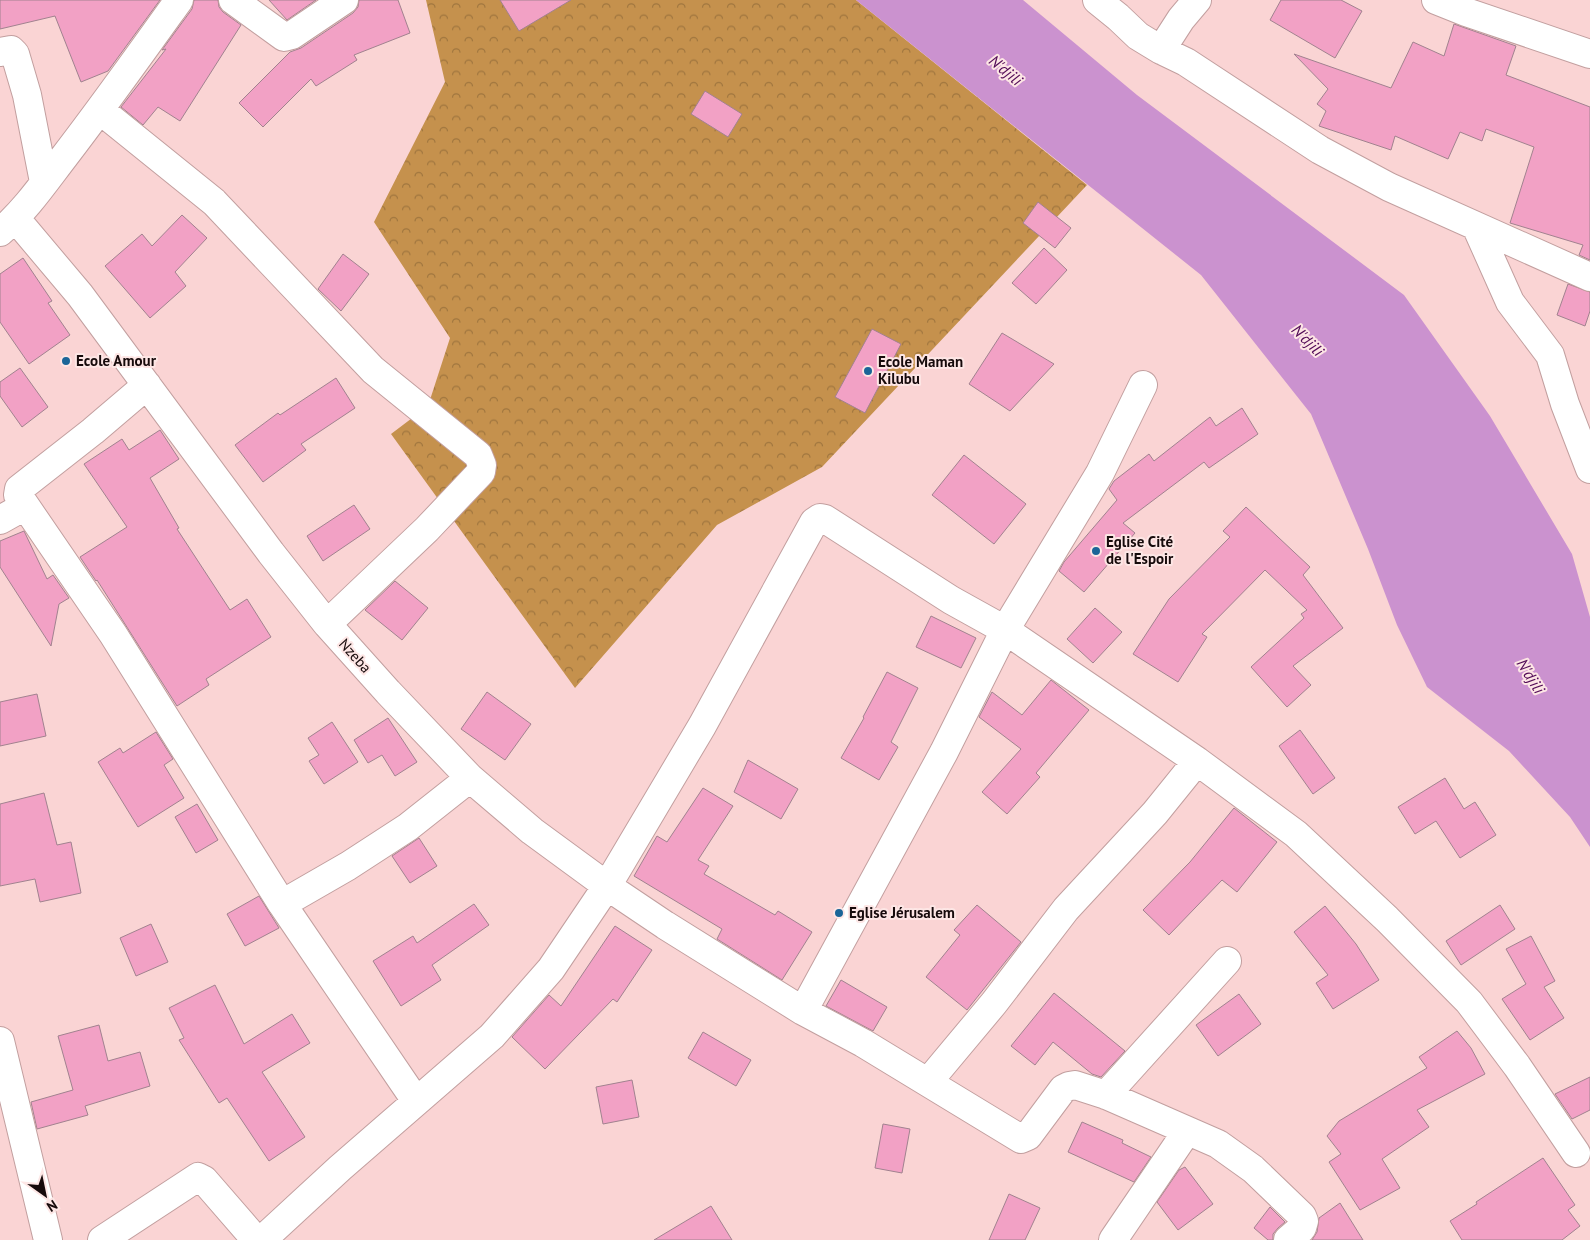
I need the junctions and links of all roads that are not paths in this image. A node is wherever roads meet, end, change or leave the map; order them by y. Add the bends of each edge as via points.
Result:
1 (179, 0) edge
2 (233, 0) edge
3 (344, 0) edge
4 (1097, 0) edge
5 (1197, 0) edge
6 (1436, 0) edge
7 (1161, 50) junction
8 (0, 52) edge
9 (1590, 54) edge
10 (100, 110) junction
11 (44, 182) junction
12 (8, 225) edge
13 (1476, 226) junction
14 (1590, 277) edge
15 (147, 385) junction
16 (1143, 385) dead end
17 (1590, 469) edge
18 (26, 506) junction
19 (0, 520) edge
20 (326, 624) junction
21 (1005, 630) junction
22 (1197, 761) junction
23 (470, 778) junction
24 (607, 886) junction
25 (282, 904) junction
26 (1227, 961) dead end
27 (803, 1011) junction
28 (0, 1041) edge
29 (928, 1082) junction
30 (1106, 1095) junction
31 (416, 1101) junction
32 (1187, 1131) junction
33 (1576, 1153) dead end
34 (48, 1240) edge
35 (102, 1240) edge
36 (256, 1240) edge
37 (262, 1240) edge
38 (1113, 1240) edge
39 (1288, 1240) edge

1 - 10 street
2 - 3 street via 284,37
4 - 7 street via 1138,36
5 - 7 street
6 - 9 street
7 - 13 street via 1200,71 1320,150 1389,187
8 - 11 street via 11,50 15,54 27,95
10 - 11 street
10 - 20 street via 214,202 374,370 478,455 481,472 427,529
11 - 12 street
12 - 15 street, Nzeba via 80,296
13 - 14 street
13 - 17 street via 1510,302 1550,355
15 - 18 street via 19,489 18,495
15 - 20 street, Nzeba
16 - 21 street via 1100,472
18 - 19 street
18 - 25 street via 113,634
20 - 23 street, Nzeba
21 - 22 street
21 - 24 street via 820,518 814,522 702,726
21 - 27 street via 944,752
22 - 29 street via 1155,813 1066,909
22 - 33 street via 1296,834 1469,1002
23 - 24 street, Nzeba via 532,831
23 - 25 street via 400,832
24 - 27 street, Nzeba
24 - 31 street via 551,969 492,1036
25 - 31 street
26 - 30 street
27 - 29 street, Nzeba
28 - 34 street
29 - 30 street, Nzeba via 1022,1139 1028,1136 1063,1089 1075,1084
30 - 32 street
31 - 37 street
32 - 38 street
32 - 39 street via 1218,1144 1253,1170 1302,1216 1302,1228
35 - 36 street via 198,1177

